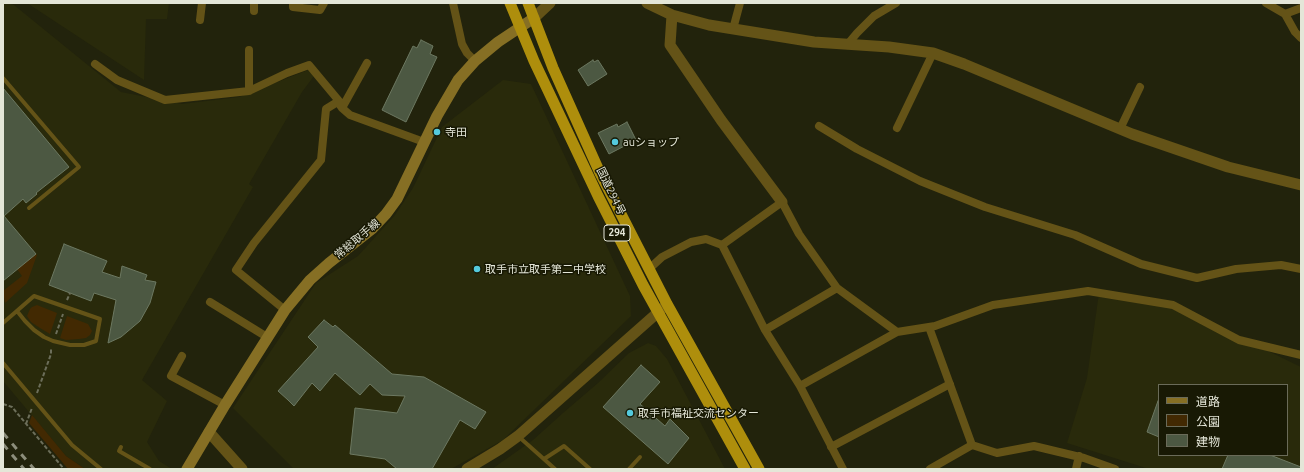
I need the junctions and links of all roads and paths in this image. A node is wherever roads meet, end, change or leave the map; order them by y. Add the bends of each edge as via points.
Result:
1 (202, 3) edge
2 (293, 3) edge
3 (324, 3) edge
4 (453, 3) edge
5 (510, 3) edge
6 (528, 3) edge
7 (550, 3) edge
8 (648, 3) edge
9 (740, 3) edge
10 (896, 3) edge
11 (1266, 3) edge
12 (1301, 8) edge
13 (1285, 14) junction
14 (672, 15) junction
15 (534, 18) junction
16 (200, 20) dead end
17 (520, 28) junction
18 (734, 29) junction
19 (1301, 38) edge
20 (847, 45) junction
21 (249, 50) dead end
22 (933, 53) junction
23 (475, 61) junction
24 (95, 64) dead end
25 (367, 64) dead end
26 (3, 78) edge
27 (1140, 87) dead end
28 (249, 91) junction
29 (340, 105) junction
30 (819, 126) dead end
31 (897, 128) dead end
32 (1120, 129) junction
33 (424, 142) junction
34 (1301, 185) edge
35 (782, 202) junction
36 (29, 208) dead end
37 (722, 245) junction
38 (649, 269) junction
39 (1301, 269) edge
40 (837, 288) junction
41 (70, 293) dead end
42 (210, 302) dead end
43 (667, 304) junction
44 (65, 306) junction
45 (285, 310) junction
46 (17, 311) junction
47 (657, 313) junction
48 (3, 323) edge
49 (929, 327) junction
50 (765, 330) junction
51 (897, 332) junction
52 (267, 338) junction
53 (53, 342) junction
54 (1301, 355) edge
55 (182, 356) dead end
56 (3, 363) edge
57 (950, 384) junction
58 (800, 386) junction
59 (35, 400) junction
60 (3, 404) edge
61 (225, 405) junction
62 (26, 424) junction
63 (209, 432) junction
64 (518, 436) junction
65 (972, 445) junction
66 (121, 447) dead end
67 (831, 447) junction
68 (1079, 456) junction
69 (640, 457) dead end
70 (544, 459) junction
71 (64, 469) edge
72 (101, 469) edge
73 (150, 469) edge
74 (187, 469) edge
75 (242, 469) edge
76 (467, 469) edge
77 (555, 469) edge
78 (590, 469) edge
79 (629, 469) edge
80 (745, 469) edge
81 (758, 469) edge
82 (843, 469) edge
83 (930, 469) edge
84 (1076, 469) edge
85 (1115, 469) edge

1 - 16 street
2 - 3 street via 293,7 320,10
4 - 23 street via 462,44
5 - 17 highway, 国道294号 / 294
6 - 15 highway, 国道294号 / 294
7 - 15 street
8 - 14 street
9 - 18 street
10 - 20 street via 874,16
11 - 13 street
12 - 13 street
13 - 19 street
14 - 18 street
14 - 35 street via 670,45 721,120
15 - 17 main road, 常総取手線
15 - 38 highway, 国道294号 / 294 via 553,68 600,173
17 - 23 main road, 常総取手線
17 - 47 highway, 国道294号 / 294 via 598,196
18 - 20 street
20 - 22 street
21 - 28 street
22 - 31 street
22 - 32 street
23 - 33 main road, 常総取手線 via 451,92
24 - 28 street via 117,80 165,100
25 - 29 street
26 - 36 lane via 79,167
27 - 32 street
28 - 29 street via 309,65
29 - 33 street via 350,115
29 - 45 street via 326,108 320,160 254,243 236,270
30 - 39 street via 857,150 920,181 985,207 1075,235 1140,264 1197,278 1236,269 1281,265
32 - 34 street via 1228,167
33 - 45 main road, 常総取手線 via 397,199 386,214 372,229 310,280
35 - 37 street
35 - 40 street via 799,234
37 - 38 street via 706,239 691,242 662,257
37 - 50 street
38 - 43 highway, 国道294号 / 294
40 - 50 street
40 - 51 street
41 - 44 path
42 - 52 street
43 - 47 street
43 - 81 highway, 国道294号 / 294
44 - 46 lane via 34,296
44 - 53 path
44 - 53 lane via 100,319 96,340 84,345
45 - 52 main road, 常総取手線
46 - 48 lane
46 - 53 lane via 34,330
47 - 64 street
47 - 80 highway, 国道294号 / 294
49 - 51 street
49 - 54 street via 993,305 1088,291 1173,305 1239,340
49 - 57 street
50 - 58 street
51 - 58 street
52 - 61 main road, 常総取手線
53 - 59 path via 52,354
55 - 61 street via 171,376
56 - 59 lane
57 - 65 street
57 - 67 street
58 - 67 street
59 - 62 path
59 - 72 lane via 72,445
60 - 62 path via 12,408
61 - 63 main road, 常総取手線
62 - 71 path
63 - 74 main road, 常総取手線
63 - 75 street
64 - 70 lane
64 - 76 street
65 - 68 street via 997,453 1034,446
65 - 83 street
66 - 73 lane via 119,451
67 - 82 street
68 - 84 street
68 - 85 street
69 - 79 lane
70 - 77 lane
70 - 78 lane via 564,446

